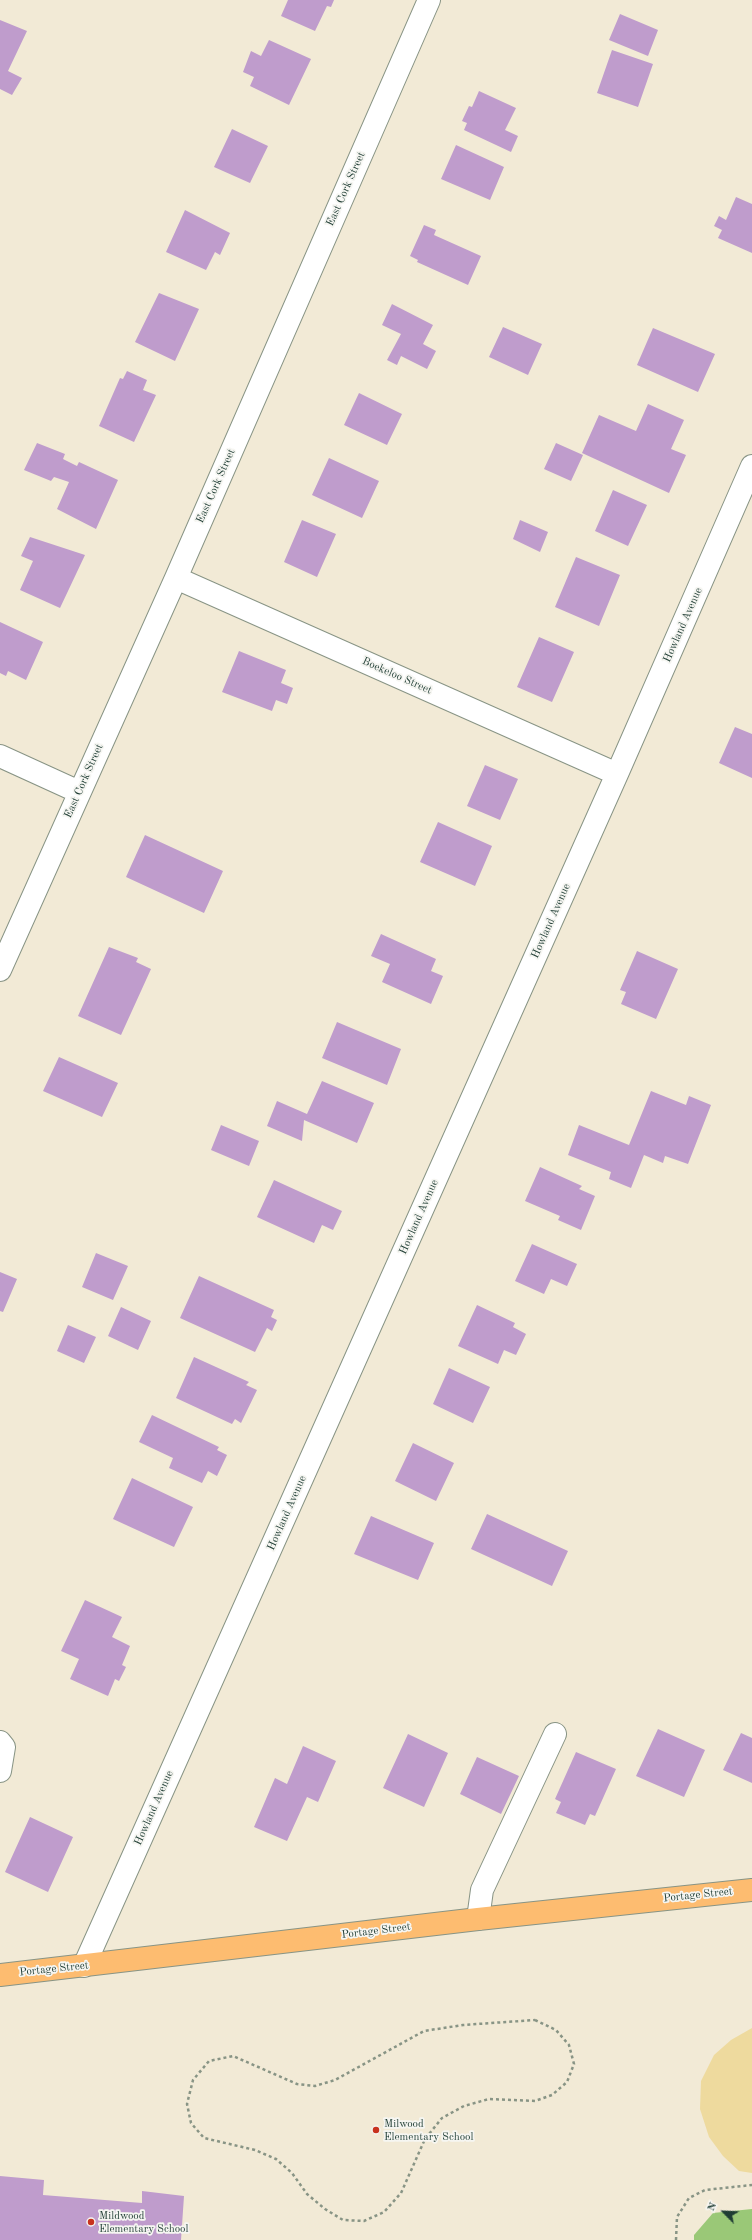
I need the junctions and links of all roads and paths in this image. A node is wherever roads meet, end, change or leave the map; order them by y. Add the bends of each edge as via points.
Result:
1 (429, 0) edge
2 (752, 466) edge
3 (176, 578) junction
4 (0, 756) edge
5 (617, 774) junction
6 (79, 792) junction
7 (0, 970) edge
8 (555, 1734) dead end
9 (0, 1742) edge
10 (0, 1771) edge
11 (752, 1890) edge
12 (478, 1919) junction
13 (84, 1966) junction
14 (0, 1975) edge
15 (297, 2084) joint
16 (752, 2185) edge
17 (676, 2240) edge

1 - 3 street, East Cork Street
2 - 5 street, Howland Avenue
3 - 5 street, Boekeloo Street
3 - 6 street, East Cork Street
4 - 6 street
5 - 13 street, Howland Avenue
6 - 7 street, East Cork Street
8 - 12 street via 482,1890
9 - 10 street via 4,1747
11 - 12 main road, Portage Street
12 - 13 main road, Portage Street
13 - 14 main road, Portage Street
15 - 15 path via 233,2056 209,2061 192,2080 187,2104 191,2123 204,2138 256,2150 276,2159 324,2209 343,2220 364,2221 384,2212 401,2193 425,2139 442,2118 464,2106 489,2098 535,2101 552,2095 567,2082 574,2064 569,2046 556,2030 535,2020 506,2021 424,2031 335,2080 315,2086
16 - 17 path via 706,2190 689,2198 677,2217

